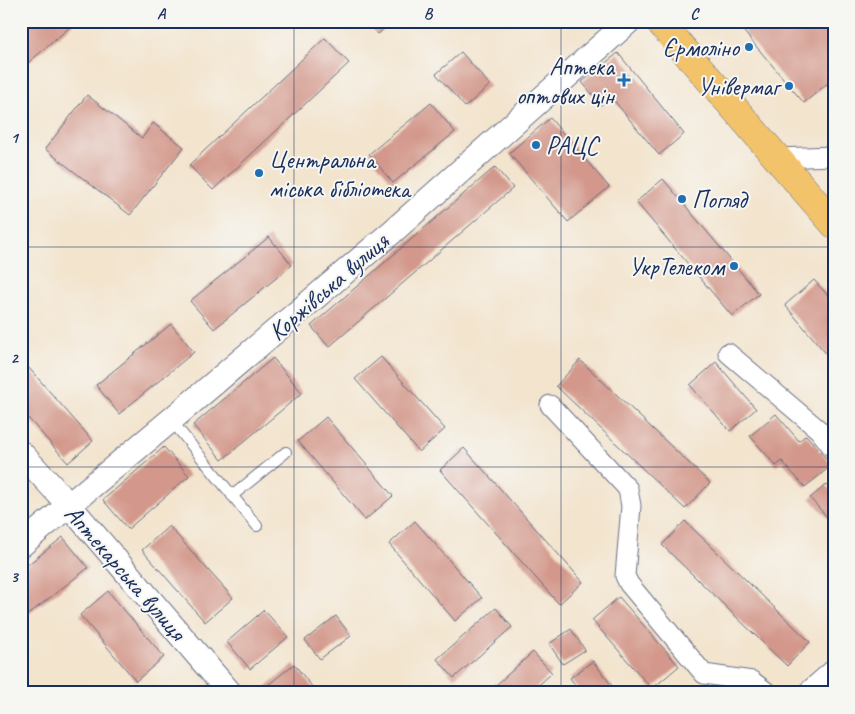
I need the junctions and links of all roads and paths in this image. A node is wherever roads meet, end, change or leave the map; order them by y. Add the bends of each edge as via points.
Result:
1 (629, 21) edge
2 (659, 21) edge
3 (834, 156) edge
4 (776, 158) junction
5 (834, 224) edge
6 (728, 354) dead end
7 (550, 405) dead end
8 (171, 420) junction
9 (834, 448) edge
10 (286, 452) dead end
11 (21, 453) edge
12 (232, 496) junction
13 (68, 504) junction
14 (258, 526) dead end
15 (21, 545) edge
16 (834, 672) edge
17 (230, 693) edge
18 (768, 693) edge
19 (810, 693) edge

1 - 8 street, Коржівська вулиця via 392,232
2 - 4 main road
3 - 4 street
4 - 5 main road
6 - 9 street via 819,430
7 - 18 street via 628,489 632,506 625,576 629,584 704,674 752,680
8 - 12 lane
8 - 13 street, Коржівська вулиця
10 - 12 lane
11 - 13 street, Аптекарська вулиця
12 - 14 lane
13 - 15 street, Коржівська вулиця
13 - 17 street, Аптекарська вулиця
16 - 19 street

